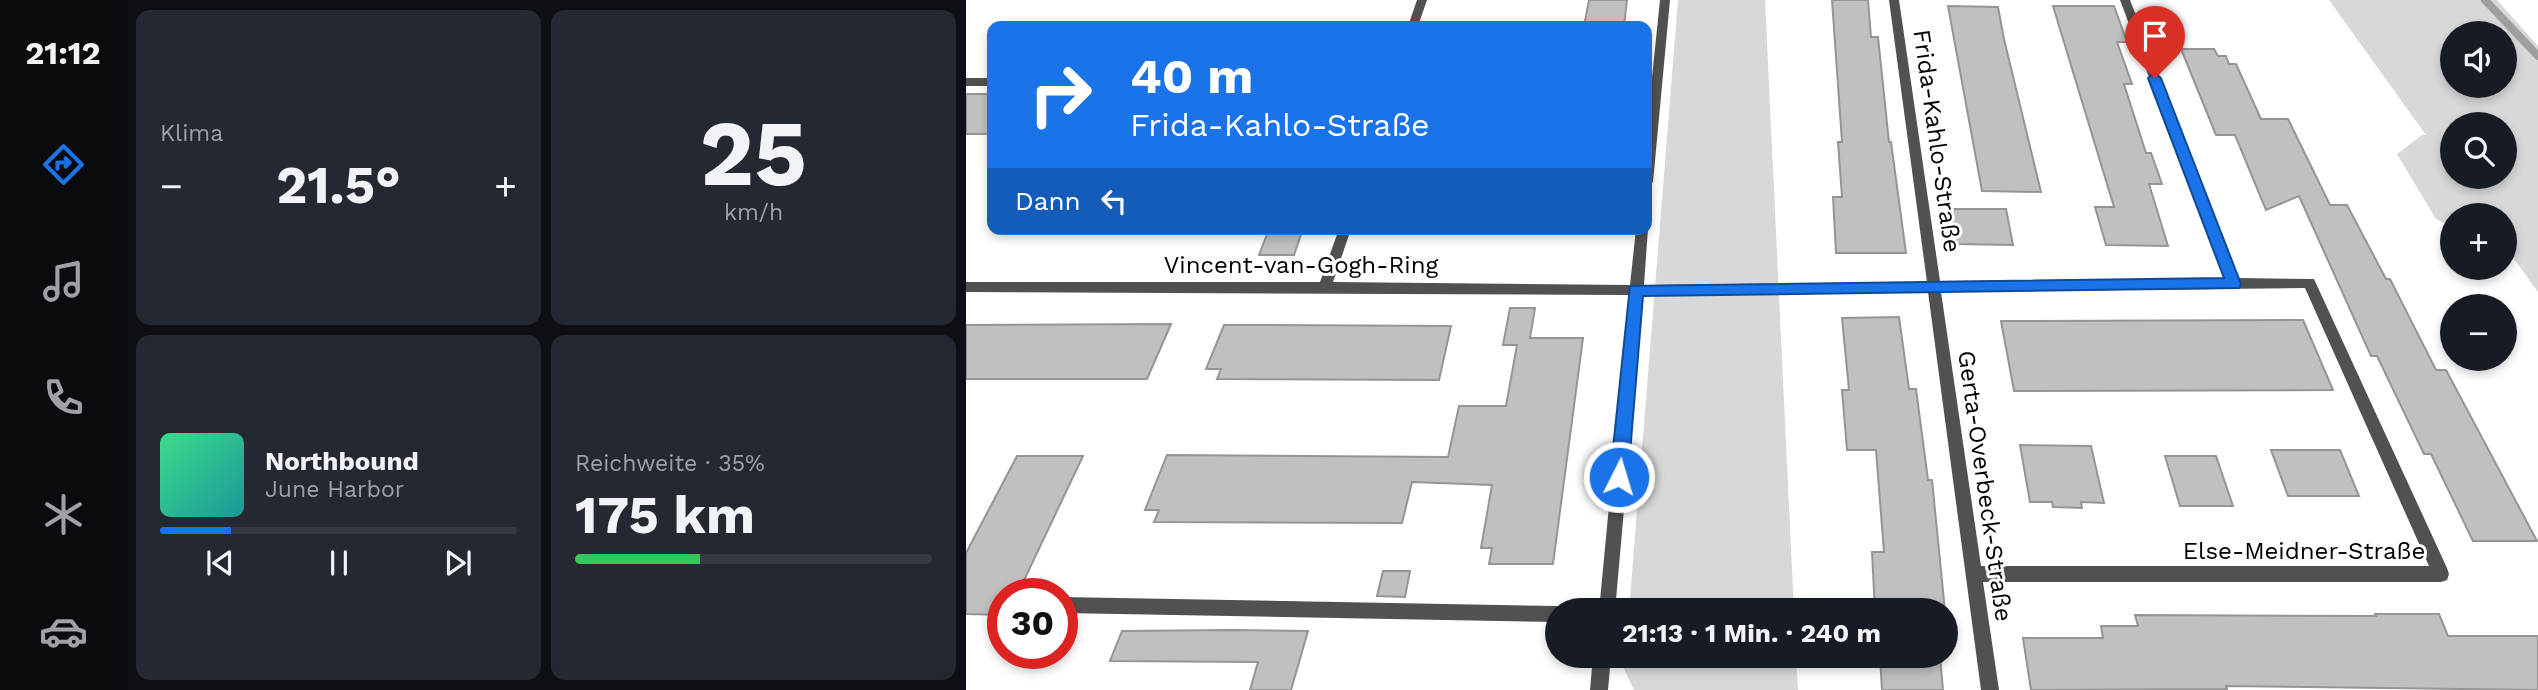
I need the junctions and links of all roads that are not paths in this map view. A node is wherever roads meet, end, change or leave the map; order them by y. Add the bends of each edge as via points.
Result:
1 (1422, 0) edge
2 (1665, 0) edge
3 (1894, 0) edge
4 (2125, 0) edge
5 (1415, 21) edge
6 (966, 82) edge
7 (987, 82) edge
8 (1652, 131) edge
9 (1343, 235) edge
10 (1641, 235) edge
11 (2309, 283) joint
12 (2234, 284) junction
13 (1325, 287) junction
14 (966, 288) edge
15 (1936, 289) junction
16 (1636, 290) junction
17 (1974, 574) junction
18 (1608, 598) edge
19 (1078, 605) edge
20 (1545, 614) edge
21 (1601, 668) edge
22 (1599, 690) edge
23 (1990, 690) edge

1 - 5 street
2 - 8 street
3 - 15 street, Frida-Kahlo-Straße
4 - 12 street
6 - 7 street
9 - 13 street
10 - 16 street
11 - 12 street, Frida-Kahlo-Straße
11 - 17 street, Else-Meidner-Straße via 2441,574
12 - 15 street, Frida-Kahlo-Straße
13 - 14 street, Vincent-van-Gogh-Ring
13 - 16 street, Vincent-van-Gogh-Ring
15 - 16 street, Frida-Kahlo-Straße
15 - 17 street, Gerta-Overbeck-Straße
16 - 18 street
17 - 23 street, Gerta-Overbeck-Straße
19 - 20 street
21 - 22 street

